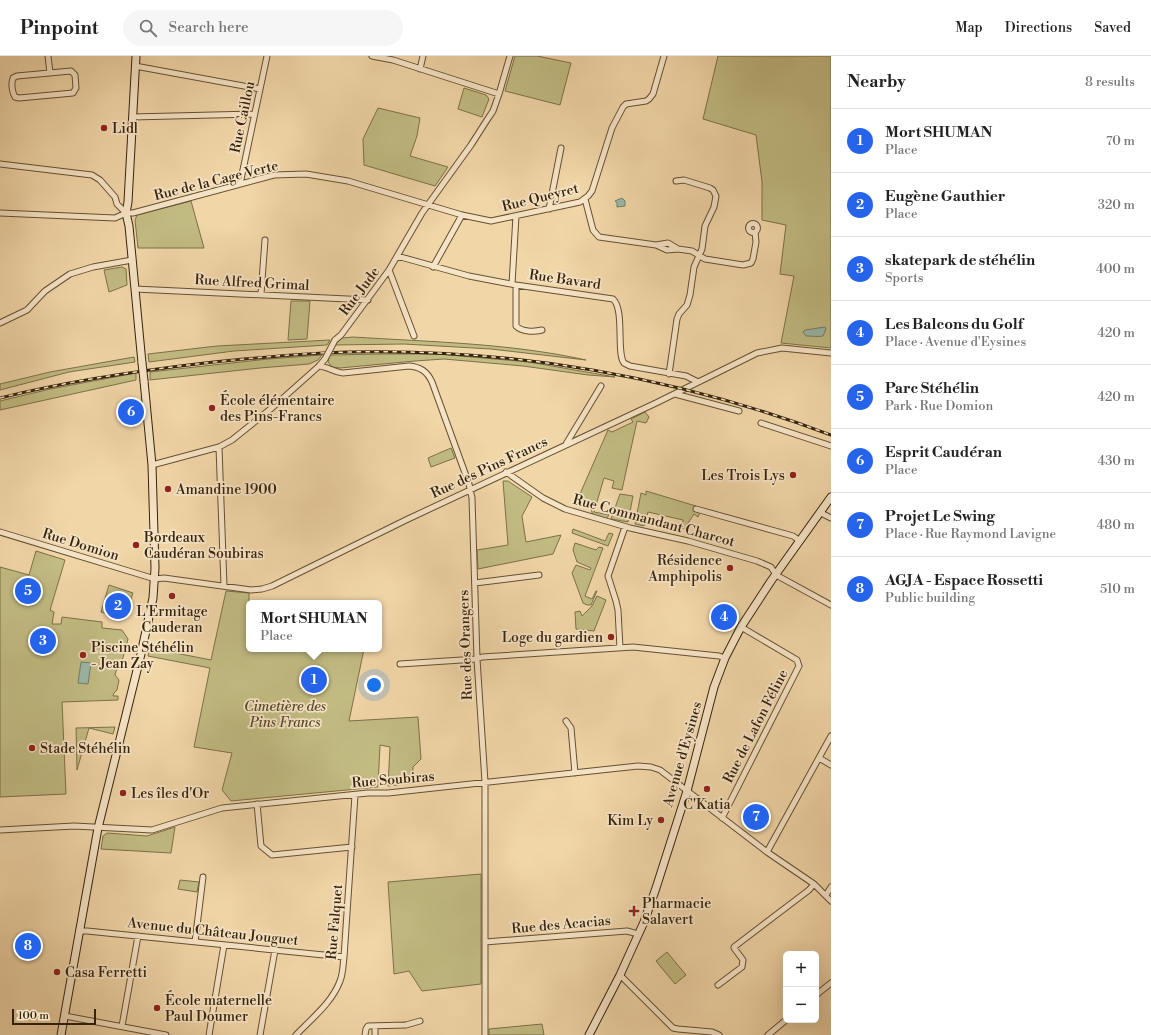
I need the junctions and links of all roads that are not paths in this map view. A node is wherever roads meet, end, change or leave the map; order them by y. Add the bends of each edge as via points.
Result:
1 (48, 56) edge
2 (136, 56) edge
3 (267, 56) edge
4 (372, 56) edge
5 (423, 56) edge
6 (510, 56) edge
7 (664, 56) edge
8 (135, 66) junction
9 (420, 69) junction
10 (50, 73) junction
11 (260, 89) junction
12 (499, 94) junction
13 (254, 114) junction
14 (132, 117) junction
15 (561, 148) dead end
16 (0, 164) edge
17 (676, 181) dead end
18 (240, 184) junction
19 (585, 199) junction
20 (428, 205) junction
21 (549, 209) junction
22 (0, 213) edge
23 (126, 213) junction
24 (462, 215) junction
25 (516, 216) junction
26 (755, 232) dead end
27 (265, 240) dead end
28 (700, 255) junction
29 (397, 256) junction
30 (132, 260) junction
31 (433, 266) junction
32 (389, 270) junction
33 (514, 284) junction
34 (135, 289) junction
35 (261, 294) junction
36 (368, 300) junction
37 (0, 323) edge
38 (542, 330) dead end
39 (414, 336) dead end
40 (831, 353) edge
41 (319, 366) junction
42 (669, 374) junction
43 (698, 382) junction
44 (601, 386) dead end
45 (675, 394) junction
46 (740, 411) dead end
47 (761, 423) dead end
48 (566, 444) junction
49 (831, 446) edge
50 (219, 447) junction
51 (152, 465) junction
52 (506, 472) junction
53 (470, 490) junction
54 (831, 497) edge
55 (696, 509) dead end
56 (820, 513) junction
57 (831, 518) edge
58 (625, 527) junction
59 (0, 532) edge
60 (800, 541) junction
61 (776, 574) junction
62 (539, 575) dead end
63 (155, 579) junction
64 (475, 583) junction
65 (224, 586) junction
66 (831, 605) edge
67 (741, 627) junction
68 (620, 648) junction
69 (725, 658) junction
70 (476, 659) junction
71 (400, 664) dead end
72 (566, 721) dead end
73 (831, 736) edge
74 (819, 758) junction
75 (831, 765) edge
76 (575, 773) junction
77 (484, 782) junction
78 (687, 791) junction
79 (355, 795) junction
80 (257, 804) junction
81 (722, 818) junction
82 (98, 828) junction
83 (0, 830) edge
84 (352, 847) junction
85 (767, 852) junction
86 (203, 877) dead end
87 (814, 884) junction
88 (831, 887) edge
89 (826, 895) junction
90 (831, 901) edge
91 (79, 931) junction
92 (638, 934) junction
93 (138, 936) junction
94 (195, 942) junction
95 (485, 942) junction
96 (224, 945) junction
97 (275, 950) junction
98 (344, 957) junction
99 (620, 975) junction
100 (831, 983) edge
101 (718, 985) dead end
102 (819, 993) edge
103 (65, 1016) junction
104 (420, 1021) dead end
105 (783, 1022) edge
106 (122, 1026) junction
107 (375, 1026) junction
108 (61, 1035) edge
109 (166, 1035) edge
110 (208, 1035) edge
111 (260, 1035) edge
112 (296, 1035) edge
113 (365, 1035) edge
114 (375, 1035) edge
115 (485, 1035) edge
116 (589, 1035) edge
117 (719, 1035) edge
118 (768, 1035) edge

1 - 10 street
2 - 8 main road
3 - 11 street, Rue Caillou
4 - 9 street
5 - 9 street
6 - 12 street, Rue Jude
7 - 19 street, Rue Queyret via 653,94 649,99 623,107 612,128 592,190
8 - 11 street
8 - 14 main road
9 - 12 street
10 - 10 street via 73,72 75,91 19,98 13,94 13,78
11 - 13 street, Rue Caillou
12 - 20 street, Rue Jude via 487,120
13 - 14 street
13 - 18 street, Rue Caillou
14 - 23 main road
15 - 21 street
16 - 23 street via 92,175 110,191
17 - 28 street via 684,180 715,192 714,208 705,226
18 - 20 street, Rue de la Cage Verte via 274,175 306,174 348,181
18 - 23 street, Rue de la Cage Verte
19 - 21 street, Rue Queyret
19 - 28 street via 593,230 599,237 656,245 667,250 678,249
20 - 24 street, Rue Queyret
20 - 29 street, Rue Jude
21 - 25 street, Rue Queyret
22 - 23 street, Rue de la Cage Verte via 115,218
23 - 30 main road
24 - 25 street, Rue Queyret via 491,221
24 - 31 street
25 - 33 street
26 - 28 street via 754,259 746,265 705,259
27 - 35 street
28 - 42 street via 694,267 687,305 677,319
29 - 31 street, Rue Bavard
29 - 32 street, Rue Jude
30 - 34 main road
30 - 37 street via 70,274 45,291 27,310
31 - 33 street, Rue Bavard
32 - 36 street, Rue Jude
32 - 39 street
33 - 38 street via 516,326 519,330
33 - 42 street, Rue Bavard via 615,300 624,362 630,366
34 - 35 street, Rue Alfred Grimal
34 - 51 main road, bridge
35 - 36 street, Rue Alfred Grimal
36 - 41 street, Rue Jude, bridge via 335,340
40 - 43 street, Rue des Pins Francs via 772,349 757,353
41 - 50 street, Rue Jude via 242,432
41 - 53 street, Rue des Orangers via 343,373 409,366 425,371 432,382
42 - 43 street, Rue Bavard via 686,376
43 - 45 street, Rue des Pins Francs
44 - 48 street
45 - 46 street
45 - 48 street, Rue des Pins Francs
47 - 49 street
48 - 52 street, Rue des Pins Francs
50 - 51 street, Rue Jude
50 - 65 street
51 - 63 main road
52 - 53 street, Rue des Pins Francs
52 - 58 street, Rue Commandant Charcot via 543,498 565,509
53 - 64 street, Rue des Orangers
53 - 65 street, Rue des Pins Francs via 272,586 251,590
54 - 56 main road, Avenue d'Eysines
55 - 60 street via 793,536
56 - 57 street
56 - 60 main road, Avenue d'Eysines
58 - 61 street, Rue Commandant Charcot via 688,540 757,561 771,567
58 - 68 street via 608,576 618,610
59 - 63 street, Rue Domion
60 - 61 main road, Avenue d'Eysines
61 - 66 street, Rue Commandant Charcot
61 - 67 main road, Avenue d'Eysines
62 - 64 street
63 - 65 street, Rue des Pins Francs
63 - 82 main road via 142,651
64 - 70 street, Rue des Orangers
67 - 69 main road, Avenue d'Eysines
67 - 81 street, Rue de Lafon Féline via 797,660 799,666
68 - 69 street via 633,647
68 - 70 street
69 - 78 main road, Avenue d'Eysines via 714,687
70 - 71 street
70 - 77 street, Rue des Orangers
72 - 76 street via 571,728
73 - 74 street
74 - 75 street
74 - 85 street
76 - 77 street, Rue Soubiras
76 - 78 street, Rue Soubiras via 638,766 651,767 660,770
77 - 79 street, Rue Soubiras
77 - 95 street, Rue des Orangers
78 - 81 street, Rue Soubiras
78 - 92 main road, Avenue d'Eysines via 658,882
79 - 80 street, Rue Soubiras
79 - 84 street, Rue Falquet
80 - 82 street, Rue Soubiras via 222,808 152,830
80 - 84 street via 261,846 272,855
81 - 85 street, Rue Soubiras
82 - 83 street, Rue Soubiras via 69,826
82 - 91 main road
84 - 98 street, Rue Falquet
85 - 87 street, Rue Soubiras
86 - 94 street
87 - 89 street, Rue Soubiras
87 - 101 street via 810,890 734,947 743,960 742,967
88 - 89 street
89 - 90 street, Rue Soubiras
91 - 93 street, Avenue du Château Jouguet
91 - 103 main road
92 - 95 street, Rue des Acacias via 627,931
92 - 99 main road, Avenue d'Eysines
93 - 94 street, Avenue du Château Jouguet
93 - 106 street
94 - 96 street, Avenue du Château Jouguet
95 - 115 street, Rue des Orangers
96 - 97 street, Avenue du Château Jouguet
96 - 110 street
97 - 98 street, Avenue du Château Jouguet
97 - 111 street
98 - 112 street, Rue Falquet via 340,982 331,998
99 - 116 main road, Avenue d'Eysines
99 - 117 street via 672,1028
100 - 102 street
103 - 106 street
103 - 108 main road
104 - 107 street via 406,1025
105 - 118 street
106 - 109 street
107 - 113 street via 368,1026
107 - 114 street

